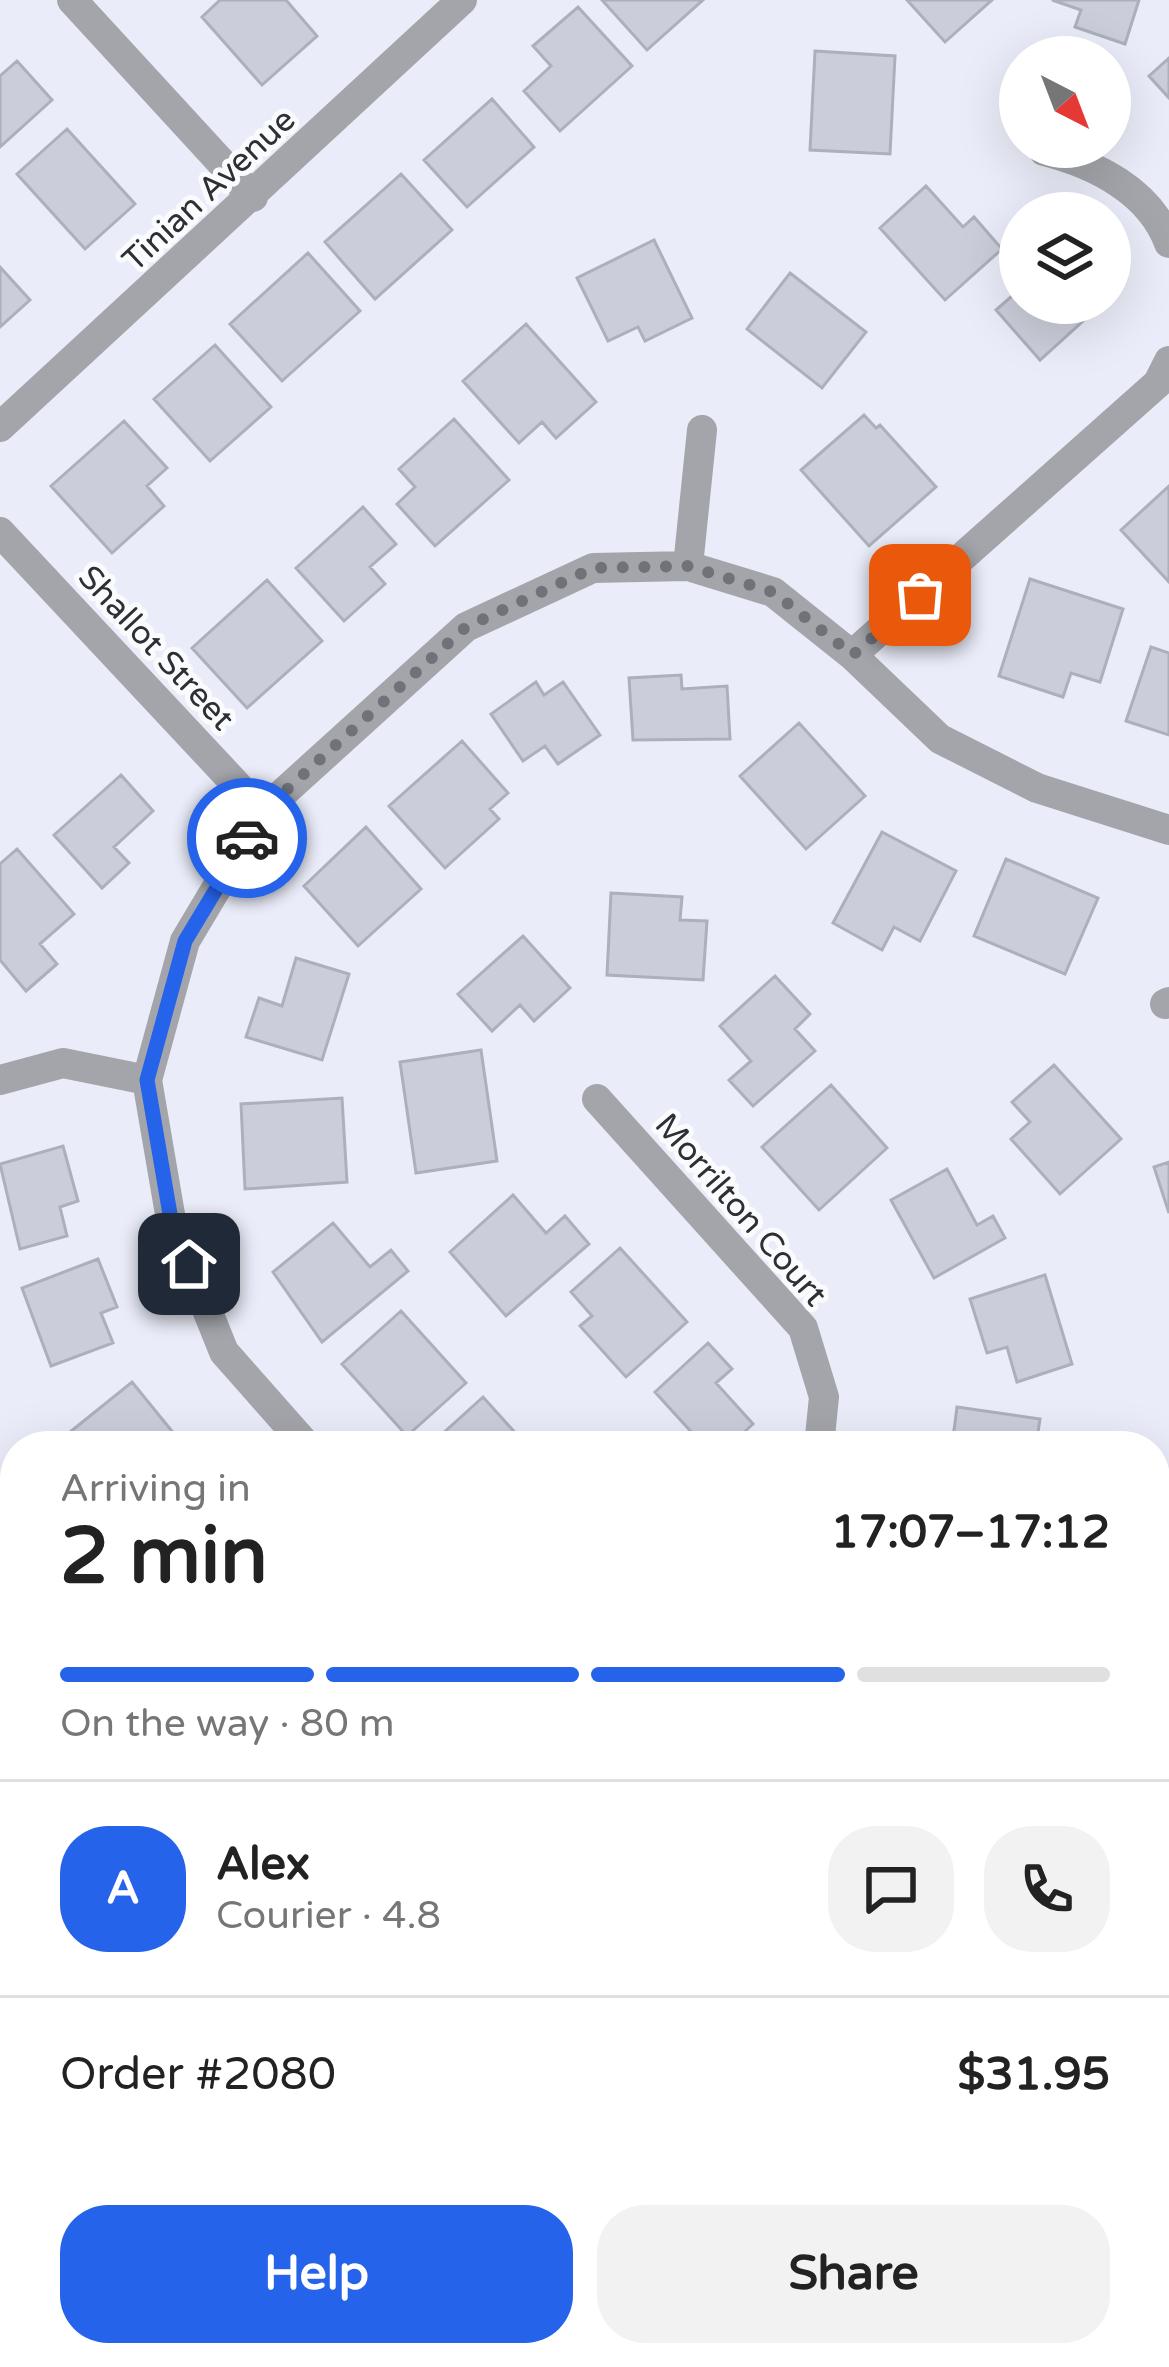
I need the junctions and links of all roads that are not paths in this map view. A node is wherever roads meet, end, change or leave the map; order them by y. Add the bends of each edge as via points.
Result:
1 (72, 0) edge
2 (462, 0) edge
3 (1097, 168) edge
4 (254, 197) junction
5 (1169, 243) edge
6 (1169, 361) edge
7 (0, 428) edge
8 (702, 430) dead end
9 (0, 532) edge
10 (688, 566) junction
11 (853, 655) junction
12 (262, 812) junction
13 (1169, 830) edge
14 (0, 1080) edge
15 (147, 1080) junction
16 (597, 1099) dead end
17 (294, 1431) edge
18 (821, 1431) edge

1 - 4 street
2 - 4 street, Tinian Avenue
3 - 5 street via 1160,216
4 - 7 street, Tinian Avenue
6 - 11 street via 1158,383
8 - 10 street
9 - 12 street, Shallot Street
10 - 11 street via 773,592
10 - 12 street via 593,568 466,627
11 - 13 street via 940,739 1037,788
12 - 15 street via 185,941
14 - 15 street via 63,1063
15 - 17 street via 171,1220 224,1352
16 - 18 street, Morrilton Court via 803,1328 824,1397

